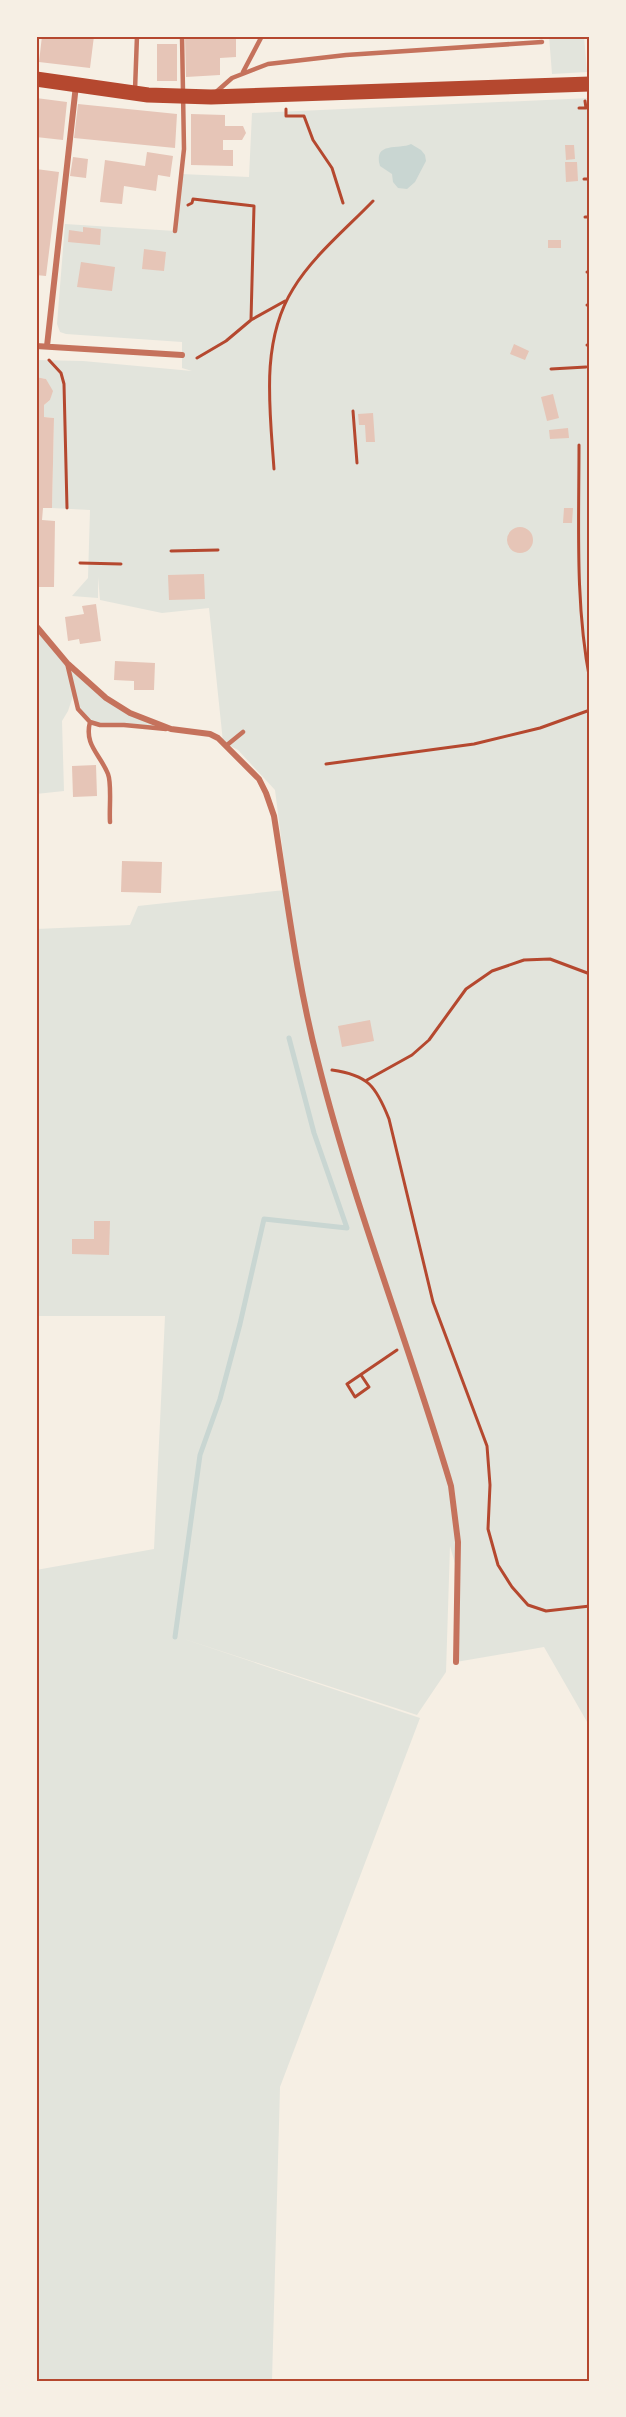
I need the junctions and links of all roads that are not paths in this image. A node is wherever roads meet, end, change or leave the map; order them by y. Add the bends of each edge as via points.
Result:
1 (137, 36) edge
2 (182, 36) edge
3 (262, 36) edge
4 (542, 42) dead end
5 (243, 72) junction
6 (36, 79) edge
7 (76, 86) junction
8 (588, 91) edge
9 (134, 93) junction
10 (184, 96) junction
11 (211, 97) junction
12 (175, 231) dead end
13 (36, 346) edge
14 (47, 346) junction
15 (182, 355) dead end
16 (36, 626) edge
17 (67, 663) junction
18 (90, 722) junction
19 (171, 729) junction
20 (243, 732) dead end
21 (227, 745) junction
22 (110, 822) dead end
23 (456, 1662) dead end

1 - 9 lane
2 - 10 lane
3 - 5 lane
4 - 5 lane via 345,55 268,64
5 - 11 lane
6 - 7 main road
7 - 9 main road
7 - 14 street
8 - 11 main road
9 - 10 main road
10 - 11 main road
10 - 12 lane via 184,149
13 - 14 street
14 - 15 street
16 - 17 street
17 - 18 lane via 78,709
17 - 19 street via 106,698 130,713
18 - 19 lane
18 - 22 lane via 89,744 110,783
19 - 21 street via 210,734
20 - 21 lane
21 - 23 street via 259,779 274,816 304,1004 321,1074 442,1455 458,1542

